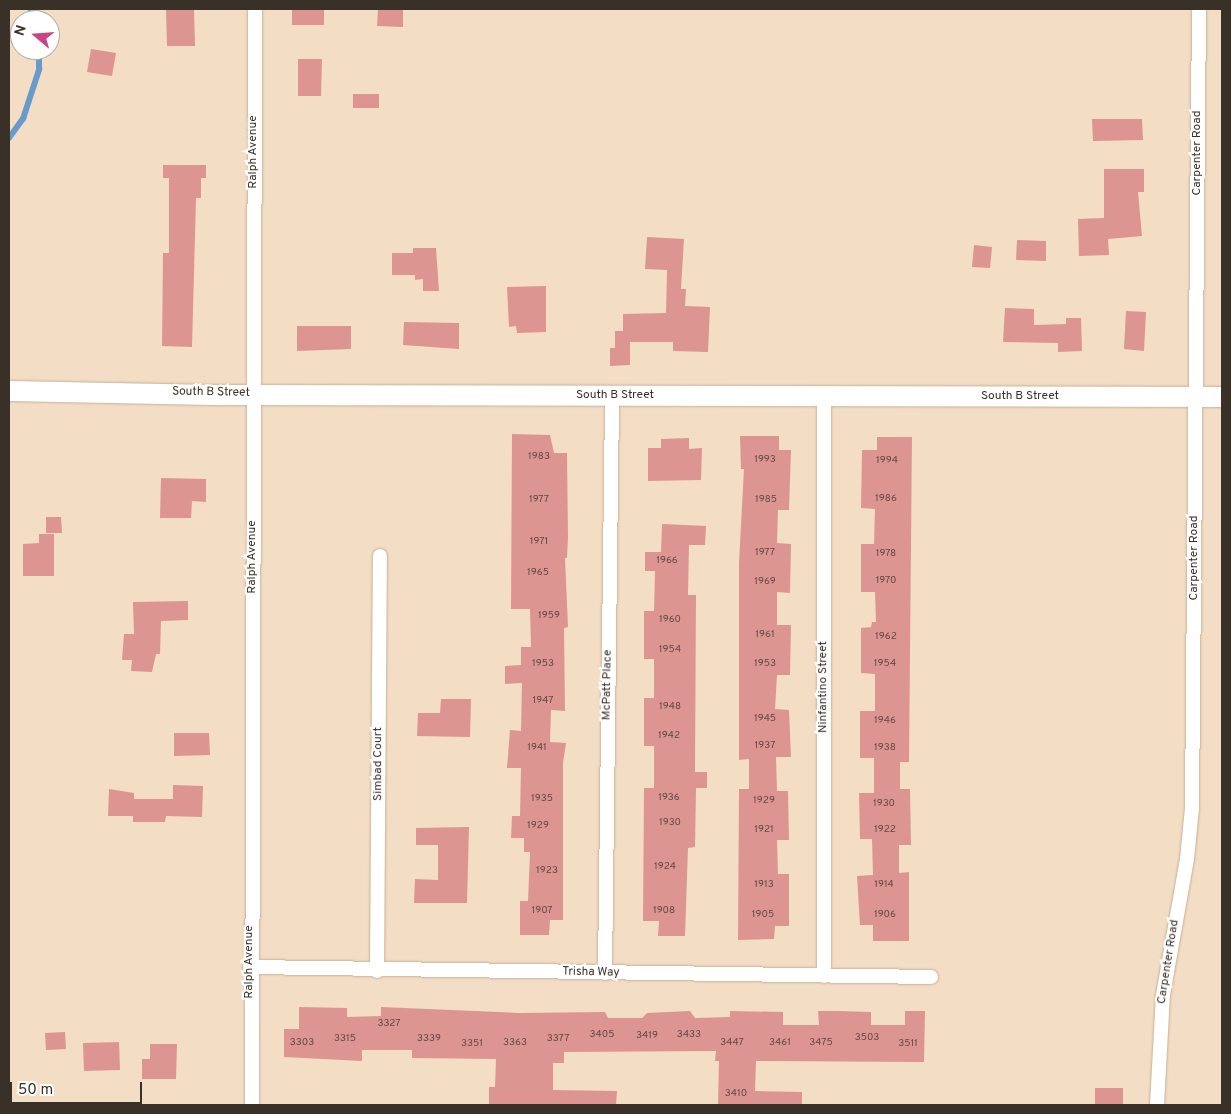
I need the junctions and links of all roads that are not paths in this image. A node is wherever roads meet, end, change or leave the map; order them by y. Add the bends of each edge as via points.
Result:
1 (255, 9) edge
2 (1199, 9) edge
3 (9, 391) edge
4 (253, 394) junction
5 (612, 396) junction
6 (1196, 397) junction
7 (824, 398) junction
8 (1222, 398) edge
9 (380, 556) dead end
10 (250, 968) junction
11 (377, 971) junction
12 (605, 973) junction
13 (824, 976) junction
14 (931, 978) dead end
15 (252, 1105) edge
16 (1157, 1105) edge

1 - 4 street, Ralph Avenue
2 - 6 street, Carpenter Road
3 - 4 street, South B Street
4 - 5 street, South B Street
4 - 10 street, Ralph Avenue
5 - 7 street, South B Street
5 - 12 street, McPatt Place
6 - 7 street, South B Street
6 - 8 street, South B Street
6 - 16 street, Carpenter Road via 1192,808 1187,859 1163,995
7 - 13 street, Ninfantino Street
9 - 11 street, Simbad Court
10 - 11 street, Trisha Way
10 - 15 street, Ralph Avenue
11 - 12 street, Trisha Way
12 - 13 street, Trisha Way
13 - 14 street, Trisha Way

